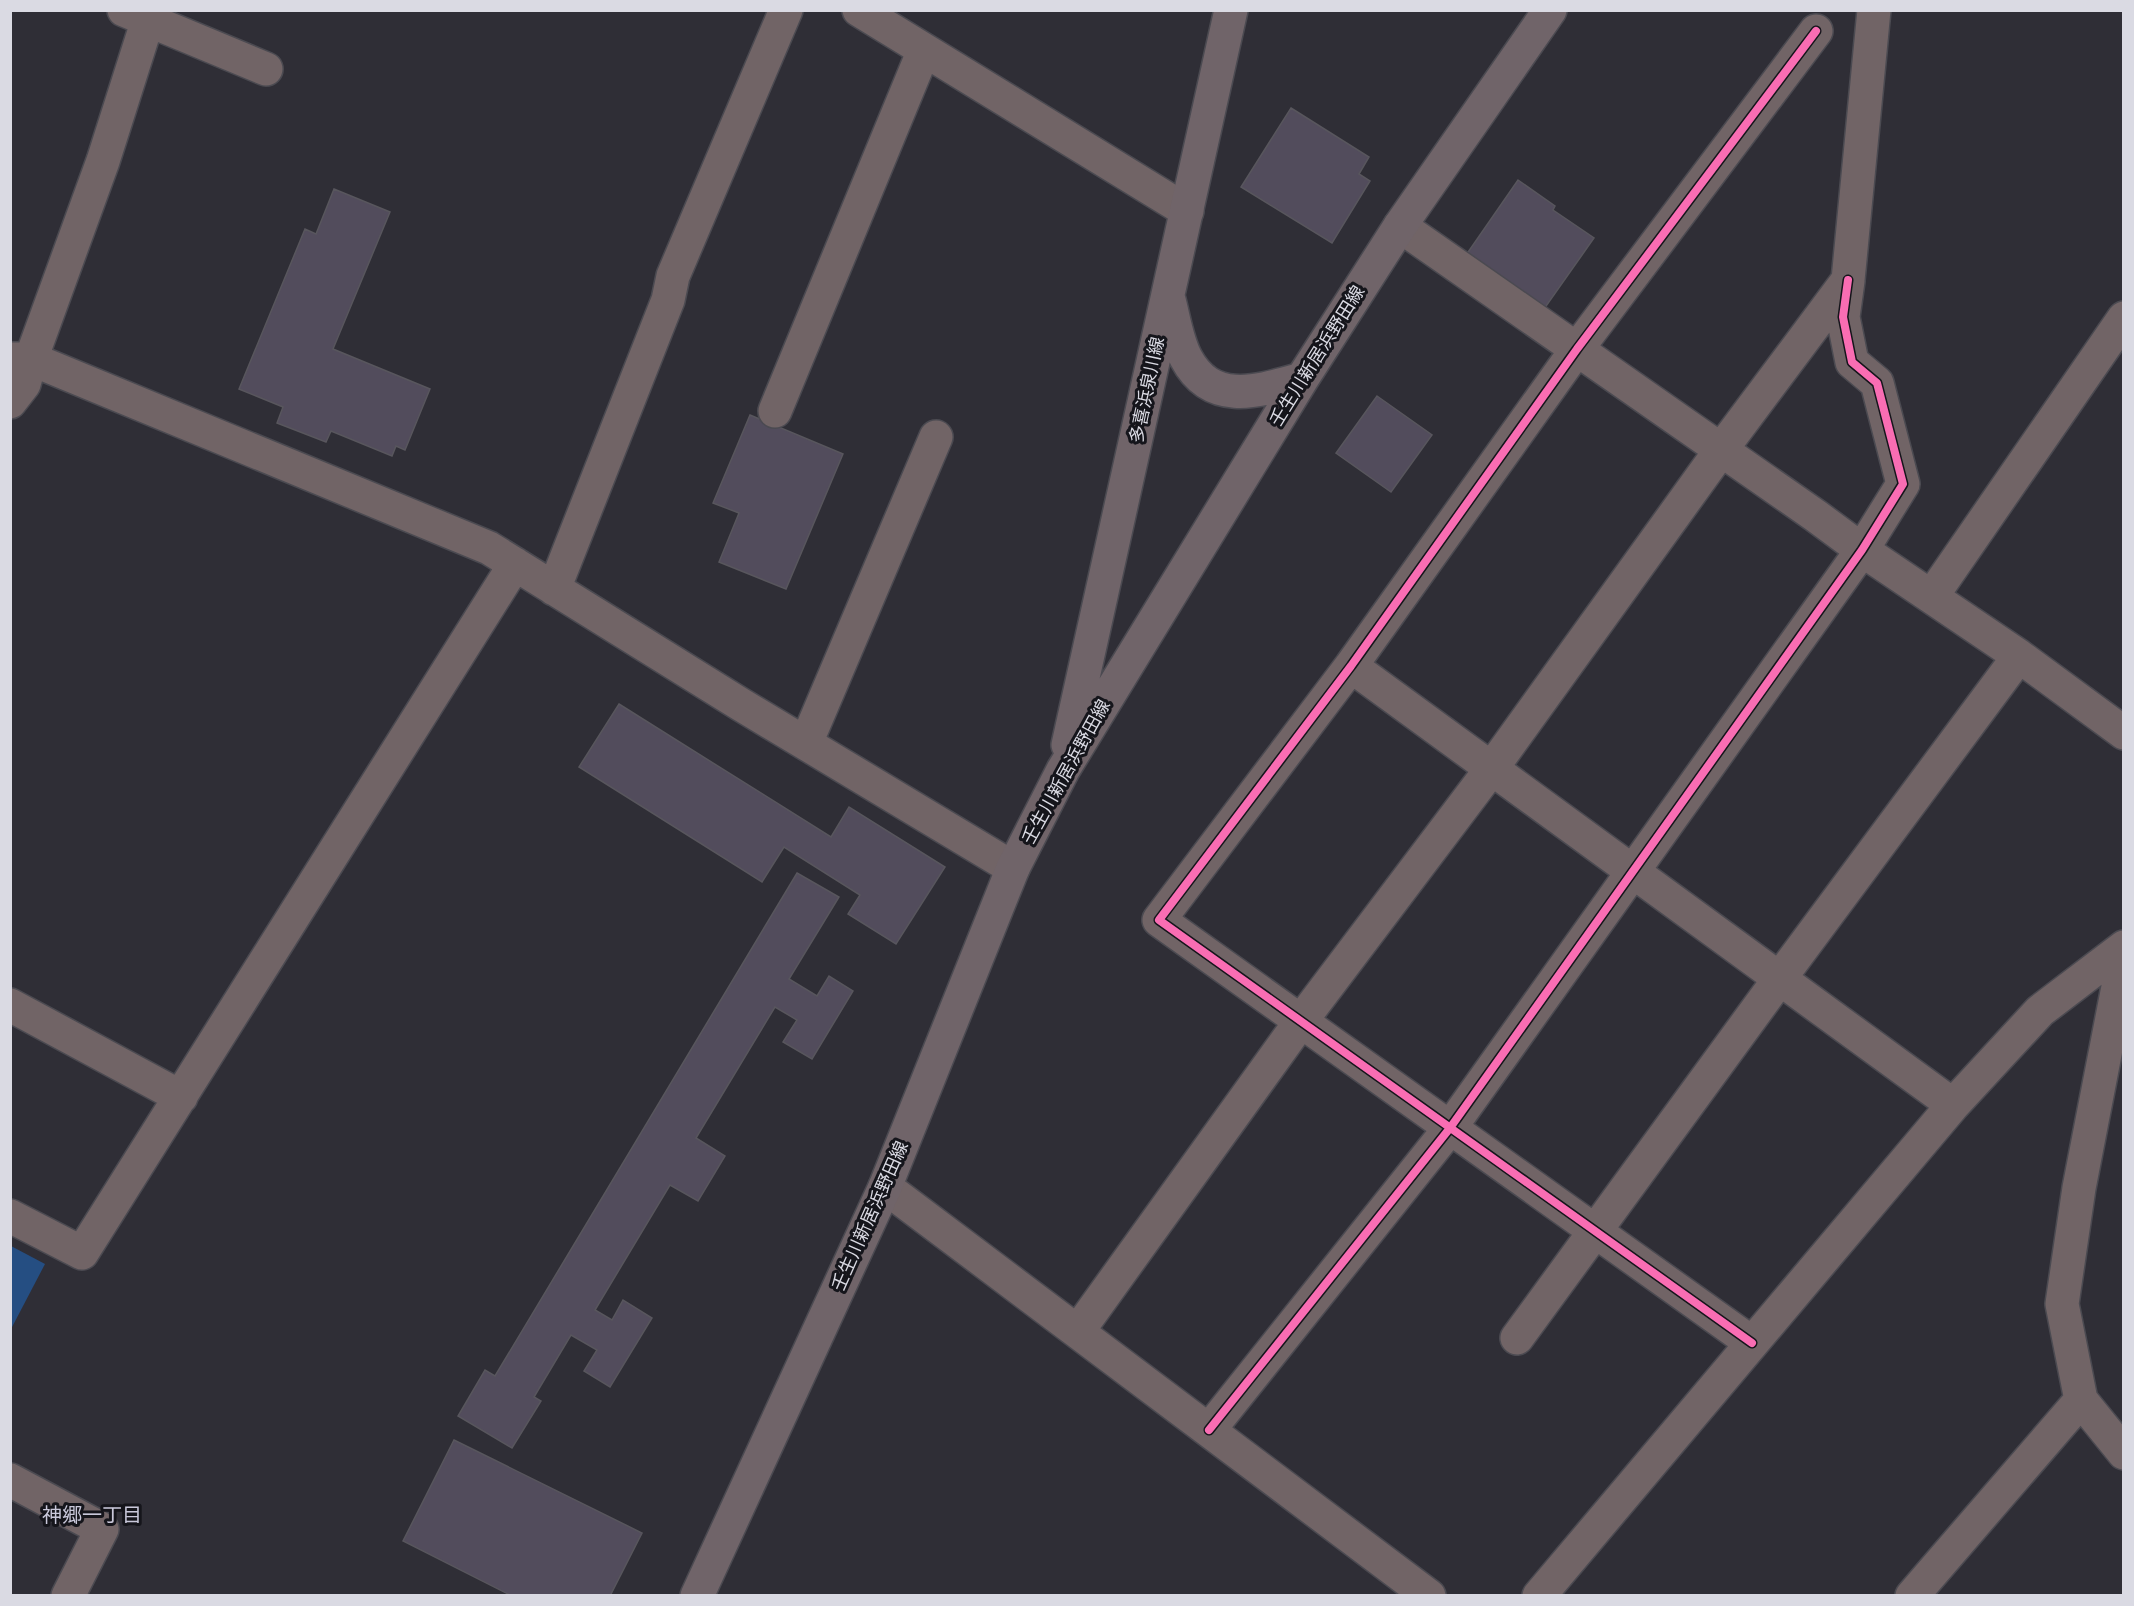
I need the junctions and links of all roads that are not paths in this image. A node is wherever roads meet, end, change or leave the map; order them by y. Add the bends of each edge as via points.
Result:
1 (786, 10) edge
2 (859, 10) edge
3 (1231, 10) edge
4 (1550, 10) edge
5 (1874, 10) edge
6 (141, 14) edge
7 (1816, 31) dead end
8 (924, 50) junction
9 (266, 69) dead end
10 (1187, 211) junction
11 (1400, 226) junction
12 (1848, 280) junction
13 (1167, 296) junction
14 (2124, 318) edge
15 (1577, 349) junction
16 (21, 359) edge
17 (1302, 379) junction
18 (10, 402) edge
19 (775, 411) dead end
20 (936, 437) dead end
21 (1721, 450) junction
22 (1862, 550) junction
23 (515, 564) junction
24 (554, 589) junction
25 (1932, 596) junction
26 (2019, 656) junction
27 (1351, 666) junction
28 (2124, 734) edge
29 (806, 743) junction
30 (1492, 768) junction
31 (1063, 770) junction
32 (1013, 868) junction
33 (1631, 872) junction
34 (2124, 947) edge
35 (2124, 956) edge
36 (1780, 978) junction
37 (10, 1005) edge
38 (1301, 1021) junction
39 (181, 1097) junction
40 (1953, 1105) junction
41 (1450, 1128) junction
42 (885, 1187) junction
43 (10, 1216) edge
44 (1595, 1231) junction
45 (1078, 1331) junction
46 (1517, 1338) dead end
47 (1752, 1343) junction
48 (2081, 1400) junction
49 (1209, 1430) junction
50 (2124, 1453) edge
51 (10, 1480) edge
52 (68, 1596) edge
53 (697, 1596) edge
54 (1429, 1596) edge
55 (1539, 1596) edge
56 (1912, 1596) edge

1 - 24 street via 673,276 668,300
2 - 8 street
3 - 10 main road, 多喜浜泉川線
4 - 11 main road, 壬生川新居浜野田線
5 - 12 street
6 - 9 street
6 - 16 street via 103,161
7 - 15 street
8 - 10 street
8 - 19 street
10 - 13 main road, 多喜浜泉川線
11 - 15 street
11 - 17 main road, 壬生川新居浜野田線
12 - 21 street
12 - 22 street via 1843,317 1852,362 1877,383 1903,484
13 - 17 main road via 1186,358 1210,385 1227,392 1247,392
13 - 31 main road, 多喜浜泉川線
14 - 25 street
15 - 21 street
15 - 27 street
16 - 18 street via 24,384
16 - 23 street via 489,548
17 - 31 main road, 壬生川新居浜野田線
20 - 29 street
21 - 22 street
21 - 30 street
22 - 25 street
22 - 33 street
23 - 24 street
23 - 39 street
24 - 29 street
25 - 26 street
26 - 28 street
26 - 36 street
27 - 30 street
27 - 38 street via 1159,920
29 - 32 street
30 - 33 street
30 - 38 street
31 - 32 main road, 壬生川新居浜野田線
32 - 42 main road, 壬生川新居浜野田線
33 - 36 street
33 - 41 street
34 - 40 street via 2040,1011
35 - 48 street via 2079,1188 2062,1304
36 - 40 street
36 - 44 street
37 - 39 street
38 - 41 street
38 - 45 street
39 - 43 street via 82,1253
40 - 47 street
41 - 44 street
41 - 49 street
42 - 45 street
42 - 53 main road, 壬生川新居浜野田線
44 - 46 street
44 - 47 street
45 - 49 street
47 - 55 street
48 - 50 street
48 - 56 street
49 - 54 street
51 - 52 street via 102,1529

